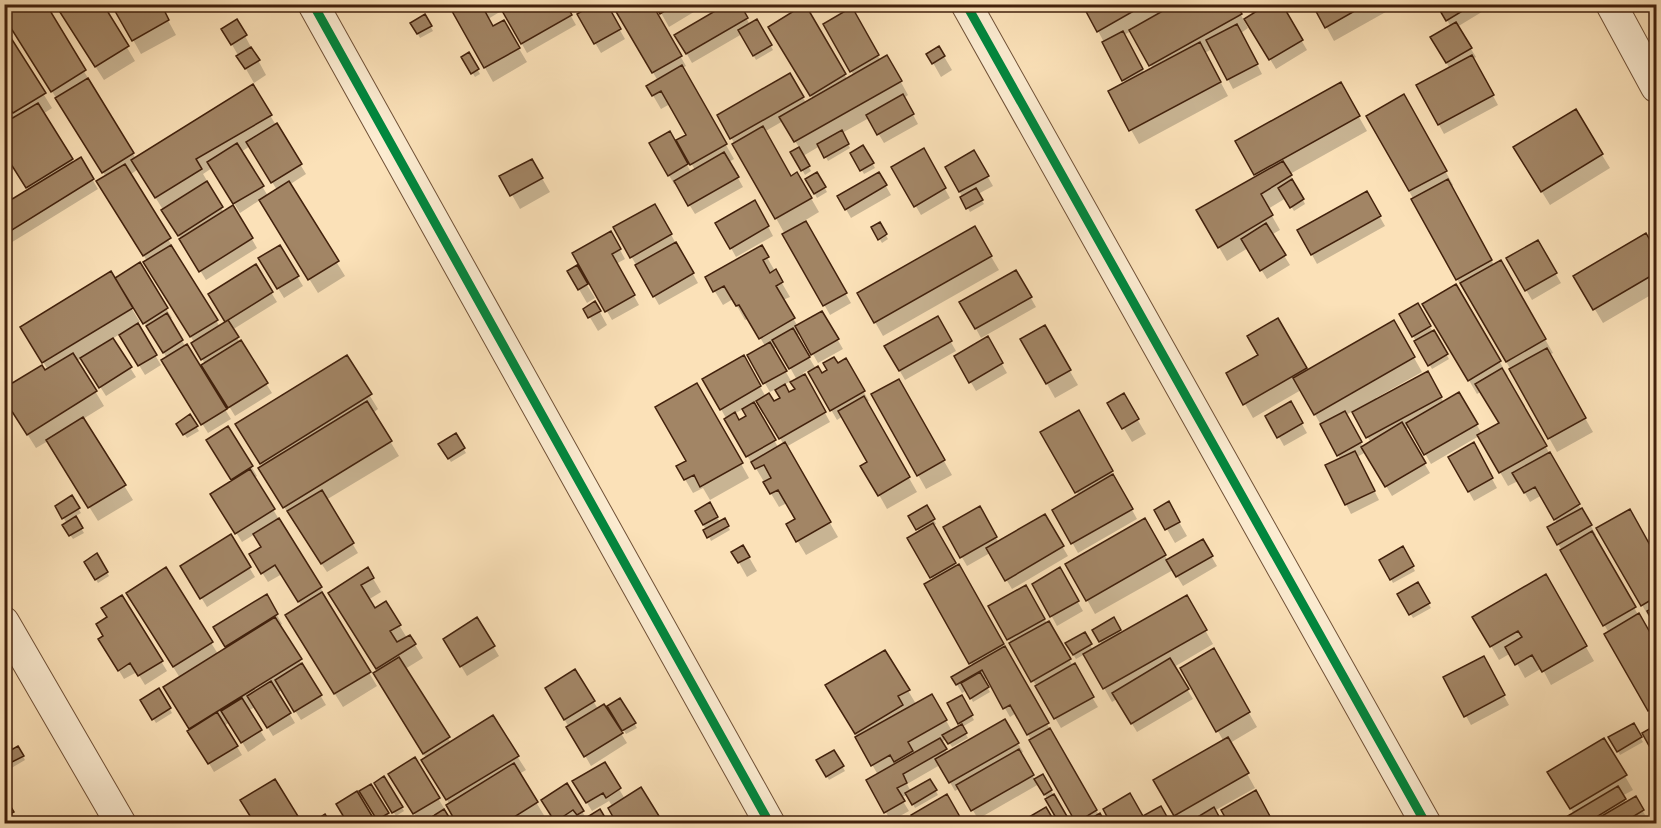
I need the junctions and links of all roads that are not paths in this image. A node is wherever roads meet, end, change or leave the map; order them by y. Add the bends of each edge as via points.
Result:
1 (313, 4) edge
2 (966, 4) edge
3 (1611, 4) edge
4 (1656, 87) edge
5 (4, 622) edge
6 (121, 824) edge
7 (770, 824) edge
8 (1426, 824) edge

1 - 7 street
2 - 8 street
3 - 4 street
5 - 6 street

